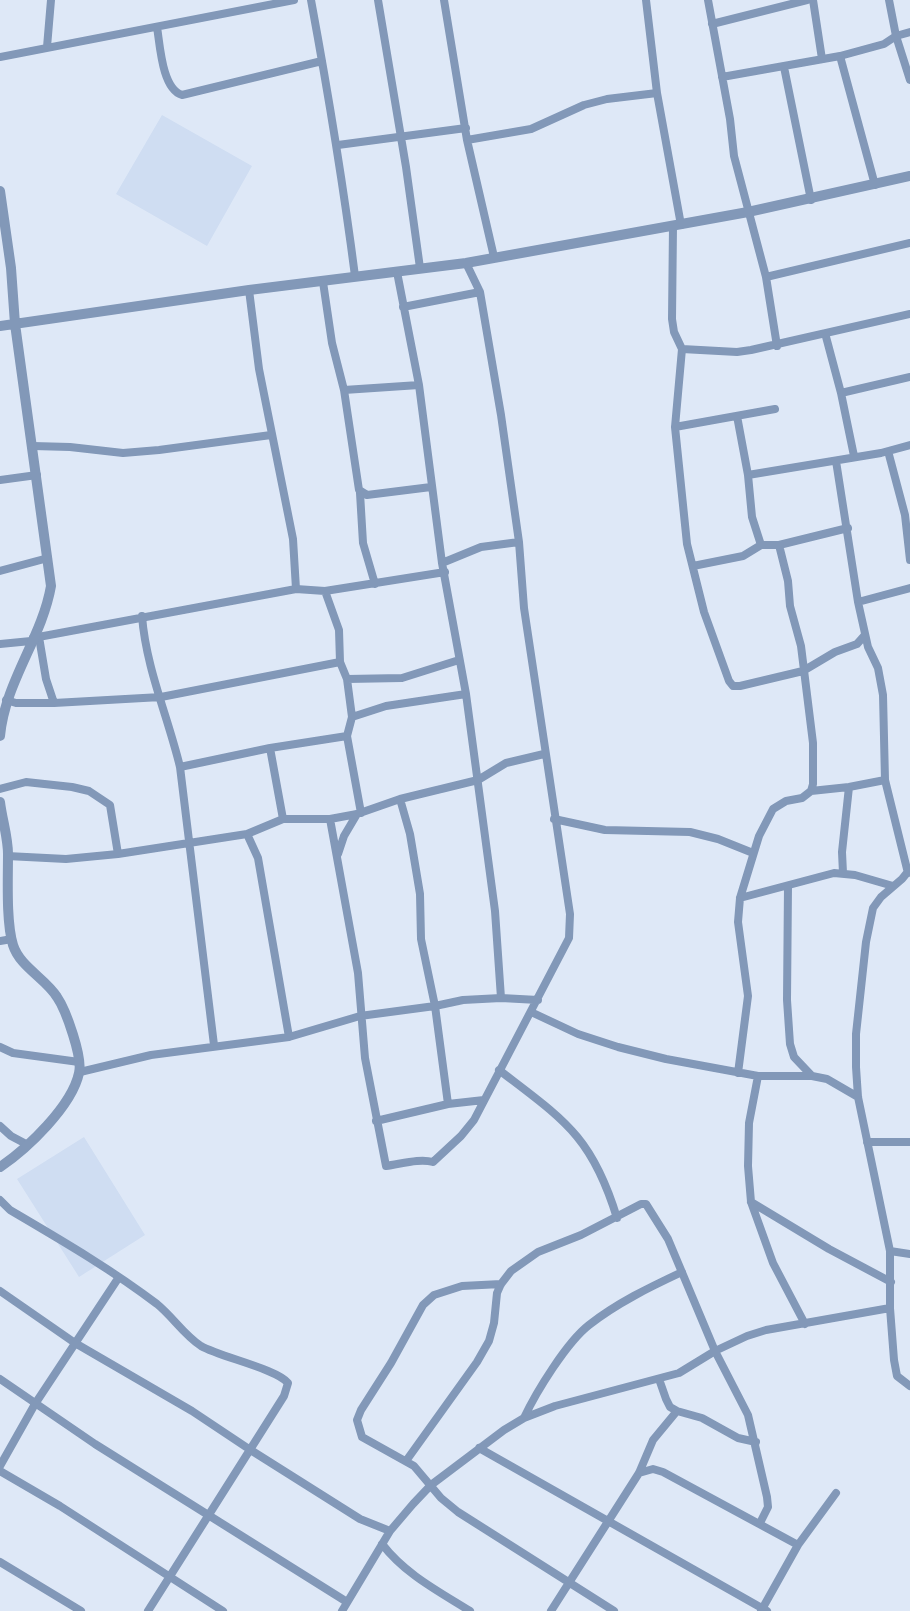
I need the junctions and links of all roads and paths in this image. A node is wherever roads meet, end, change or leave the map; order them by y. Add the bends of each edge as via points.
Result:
1 (51, 0) edge
2 (294, 0) edge
3 (311, 0) edge
4 (378, 0) edge
5 (444, 0) edge
6 (646, 0) edge
7 (708, 0) edge
8 (807, 0) edge
9 (813, 0) edge
10 (889, 0) edge
11 (712, 24) junction
12 (156, 27) junction
13 (910, 32) edge
14 (896, 36) junction
15 (47, 47) junction
16 (840, 56) junction
17 (0, 57) edge
18 (822, 59) junction
19 (322, 61) junction
20 (784, 67) junction
21 (722, 77) junction
22 (910, 80) edge
23 (657, 93) junction
24 (466, 128) junction
25 (402, 137) junction
26 (467, 140) junction
27 (338, 145) junction
28 (910, 176) edge
29 (875, 185) junction
30 (0, 190) edge
31 (811, 200) junction
32 (748, 212) junction
33 (677, 225) junction
34 (910, 244) edge
35 (494, 257) junction
36 (466, 262) junction
37 (420, 268) junction
38 (397, 272) junction
39 (355, 276) junction
40 (766, 277) junction
41 (323, 282) junction
42 (249, 290) junction
43 (480, 292) junction
44 (403, 307) junction
45 (910, 315) edge
46 (15, 324) junction
47 (0, 326) edge
48 (825, 333) junction
49 (777, 346) junction
50 (682, 349) junction
51 (910, 378) edge
52 (419, 386) junction
53 (344, 390) junction
54 (841, 394) junction
55 (775, 409) dead end
56 (737, 416) junction
57 (675, 427) junction
58 (271, 435) junction
59 (910, 445) edge
60 (33, 446) junction
61 (888, 451) junction
62 (854, 456) junction
63 (836, 461) junction
64 (37, 475) junction
65 (748, 475) junction
66 (0, 480) edge
67 (431, 487) junction
68 (360, 493) junction
69 (908, 515) edge
70 (848, 528) junction
71 (519, 542) junction
72 (761, 545) junction
73 (779, 545) junction
74 (48, 558) junction
75 (910, 560) edge
76 (442, 563) junction
77 (694, 566) junction
78 (0, 571) edge
79 (445, 572) junction
80 (374, 584) junction
81 (910, 588) edge
82 (296, 589) junction
83 (326, 590) junction
84 (858, 602) junction
85 (142, 616) junction
86 (865, 635) junction
87 (34, 639) junction
88 (0, 644) edge
89 (459, 660) junction
90 (340, 662) junction
91 (803, 672) junction
92 (347, 679) junction
93 (466, 694) junction
94 (161, 697) junction
95 (6, 700) junction
96 (54, 703) junction
97 (352, 717) junction
98 (1, 718) edge
99 (0, 736) edge
100 (346, 736) junction
101 (270, 748) junction
102 (544, 754) junction
103 (180, 767) junction
104 (478, 780) junction
105 (885, 780) junction
106 (849, 787) junction
107 (0, 789) edge
108 (811, 791) junction
109 (400, 799) junction
110 (0, 802) edge
111 (359, 813) junction
112 (283, 819) junction
113 (330, 819) junction
114 (554, 819) junction
115 (247, 834) junction
116 (187, 843) junction
117 (118, 854) junction
118 (753, 854) junction
119 (5, 855) edge
120 (339, 866) junction
121 (909, 871) edge
122 (843, 873) junction
123 (788, 886) junction
124 (893, 886) junction
125 (740, 898) junction
126 (12, 940) junction
127 (0, 941) edge
128 (501, 998) junction
129 (538, 1000) junction
130 (435, 1006) junction
131 (531, 1012) junction
132 (360, 1016) junction
133 (289, 1037) junction
134 (214, 1045) junction
135 (0, 1048) edge
136 (80, 1067) junction
137 (499, 1070) junction
138 (738, 1073) junction
139 (758, 1076) junction
140 (812, 1076) junction
141 (858, 1097) junction
142 (484, 1100) junction
143 (448, 1104) junction
144 (376, 1122) junction
145 (0, 1126) edge
146 (867, 1142) junction
147 (910, 1142) edge
148 (28, 1145) junction
149 (0, 1167) edge
150 (0, 1200) edge
151 (751, 1202) junction
152 (617, 1218) junction
153 (890, 1251) junction
154 (910, 1254) edge
155 (682, 1272) junction
156 (120, 1277) junction
157 (891, 1282) junction
158 (501, 1284) junction
159 (0, 1291) edge
160 (890, 1308) junction
161 (804, 1324) junction
162 (75, 1343) junction
163 (715, 1351) junction
164 (659, 1379) junction
165 (0, 1380) edge
166 (910, 1386) edge
167 (35, 1404) junction
168 (678, 1411) junction
169 (524, 1418) junction
170 (756, 1442) junction
171 (479, 1448) junction
172 (249, 1449) junction
173 (406, 1461) junction
174 (0, 1466) edge
175 (0, 1471) edge
176 (639, 1473) junction
177 (431, 1486) junction
178 (836, 1492) dead end
179 (208, 1515) junction
180 (607, 1522) junction
181 (760, 1523) junction
182 (390, 1531) junction
183 (382, 1544) junction
184 (798, 1545) junction
185 (0, 1562) edge
186 (168, 1577) junction
187 (567, 1583) junction
188 (347, 1602) junction
189 (764, 1610) edge
190 (81, 1611) edge
191 (148, 1611) edge
192 (222, 1611) edge
193 (342, 1611) edge
194 (470, 1611) edge
195 (551, 1611) edge
196 (614, 1611) edge

1 - 15 street
2 - 12 street
3 - 19 street
4 - 25 street
5 - 24 street
6 - 23 street
7 - 11 street
8 - 11 street
9 - 18 street
10 - 14 street
11 - 21 street
12 - 15 street
12 - 19 street via 168,82 182,95
13 - 14 street
14 - 16 street via 884,44
14 - 22 street
15 - 17 street
16 - 18 street
16 - 29 street
18 - 20 street
19 - 27 street
20 - 21 street
20 - 31 street
21 - 32 street via 734,156
23 - 26 street via 607,100 584,106 531,129
23 - 33 street
24 - 25 street
24 - 26 street
25 - 27 street
25 - 37 street
26 - 35 street
27 - 39 street
28 - 29 street
29 - 31 street
30 - 46 street via 12,268
31 - 32 street
32 - 33 street
32 - 40 street
33 - 35 street
33 - 50 street via 672,318
34 - 40 street
35 - 36 street
36 - 37 street
36 - 43 street
37 - 38 street
38 - 39 street
38 - 44 street
39 - 41 street
40 - 49 street
41 - 42 street
41 - 53 street via 332,342
42 - 46 street
42 - 58 street
43 - 44 street
43 - 71 street
44 - 52 street
45 - 48 street
46 - 47 street
46 - 60 street
48 - 49 street
48 - 54 street
49 - 50 street via 737,352
50 - 57 street
51 - 54 street
52 - 53 street
52 - 67 street
53 - 68 street
54 - 62 street
55 - 56 street
56 - 57 street
56 - 65 street
57 - 77 street via 680,495 687,544
58 - 60 street via 123,453
58 - 82 street via 293,539
59 - 61 street
60 - 64 street
61 - 62 street
61 - 69 street
62 - 63 street
63 - 65 street
63 - 70 street
64 - 66 street
64 - 74 street
65 - 72 street via 752,517
67 - 68 street
67 - 76 street
68 - 80 street via 363,543
69 - 75 street
70 - 73 street
70 - 84 street
71 - 76 street via 481,547
71 - 102 street via 524,608
72 - 73 street
72 - 77 street via 743,556
73 - 91 street via 801,646
74 - 78 street
74 - 87 street via 50,596
76 - 79 street
77 - 91 street via 704,612 730,684 740,686
79 - 80 street
79 - 89 street
80 - 83 street
81 - 84 street
82 - 83 street
82 - 85 street
83 - 90 street via 339,630
84 - 86 street
85 - 87 street
85 - 94 street via 148,660
86 - 91 street via 857,644 835,652
86 - 105 street via 878,668 883,695
87 - 88 street
87 - 95 street
87 - 96 street
89 - 92 street via 402,678
89 - 93 street
90 - 92 street
90 - 94 street
91 - 108 street via 813,743 814,784
92 - 97 street
93 - 97 street via 386,706
93 - 104 street
94 - 96 street
94 - 103 street
95 - 96 street
95 - 98 street
97 - 100 street
98 - 99 street
100 - 101 street
100 - 111 street
101 - 103 street
101 - 112 street
102 - 104 street via 506,763
102 - 114 street
103 - 116 street
104 - 109 street
104 - 128 street via 495,911
105 - 106 street
105 - 121 street
106 - 108 street
106 - 122 street
107 - 117 street via 26,782 89,791 110,805
108 - 118 street via 773,809
109 - 111 street
109 - 130 street via 410,834 420,894 422,939
110 - 119 street
111 - 113 street
111 - 120 street via 344,836 338,852
112 - 113 street
112 - 115 street
113 - 120 street
114 - 118 street via 605,830 690,832 718,839
114 - 129 street via 570,914 569,938
115 - 116 street
115 - 133 street via 258,858
116 - 117 street
116 - 134 street
117 - 119 street via 66,859
118 - 125 street
119 - 126 street
120 - 132 street via 358,973
121 - 124 street
122 - 123 street
122 - 124 street
123 - 125 street
123 - 140 street via 790,1044 794,1057
124 - 141 street via 872,908 869,922 856,1034
125 - 138 street via 738,922 748,996
126 - 127 street
126 - 136 street via 24,962 58,997
128 - 129 street
128 - 130 street via 463,1000
129 - 131 street
130 - 132 street
130 - 143 street
131 - 137 street
131 - 138 street via 578,1034 618,1047
132 - 133 street
132 - 144 street
133 - 134 street
134 - 136 street
135 - 136 street
136 - 148 street via 61,1108
137 - 142 street
137 - 152 street via 576,1132 599,1170
138 - 139 street
139 - 140 street
139 - 151 street via 749,1122
140 - 141 street via 827,1079
141 - 146 street
142 - 143 street
142 - 144 street via 461,1136 433,1162 424,1159 386,1166
143 - 144 street
145 - 148 street
146 - 147 street
146 - 153 street
148 - 149 street
150 - 156 street via 10,1210
151 - 157 street via 836,1254
151 - 161 street via 774,1263
152 - 155 street via 640,1204 646,1204 668,1239
152 - 158 street via 538,1252
153 - 154 street
153 - 157 street
155 - 163 street
155 - 169 street via 646,1289 588,1326 560,1358
156 - 162 street
156 - 172 street via 159,1306 200,1345 286,1381 288,1389
157 - 160 street
158 - 173 street via 489,1341
158 - 173 street via 462,1286 434,1295 423,1306 360,1410 357,1420 362,1437
159 - 162 street
160 - 161 street
160 - 166 street via 897,1376
161 - 163 street via 766,1330
162 - 167 street
162 - 172 street via 184,1406
163 - 164 street via 678,1373
163 - 170 street via 748,1416
164 - 168 street via 666,1400
164 - 169 street via 582,1398
165 - 167 street
167 - 174 street
167 - 179 street
168 - 170 street via 702,1418 738,1438
168 - 176 street via 653,1440
169 - 171 street
170 - 181 street via 768,1507
171 - 177 street
171 - 180 street
172 - 179 street
172 - 182 street via 360,1519
173 - 177 street
175 - 186 street
176 - 180 street
176 - 181 street via 653,1469 663,1472
177 - 182 street
177 - 187 street via 458,1512
178 - 184 street
179 - 186 street
179 - 188 street
180 - 187 street
180 - 189 street
181 - 184 street
182 - 183 street
183 - 188 street
183 - 194 street via 410,1573
184 - 189 street
185 - 190 street
186 - 191 street
186 - 192 street
187 - 195 street
187 - 196 street
188 - 193 street

